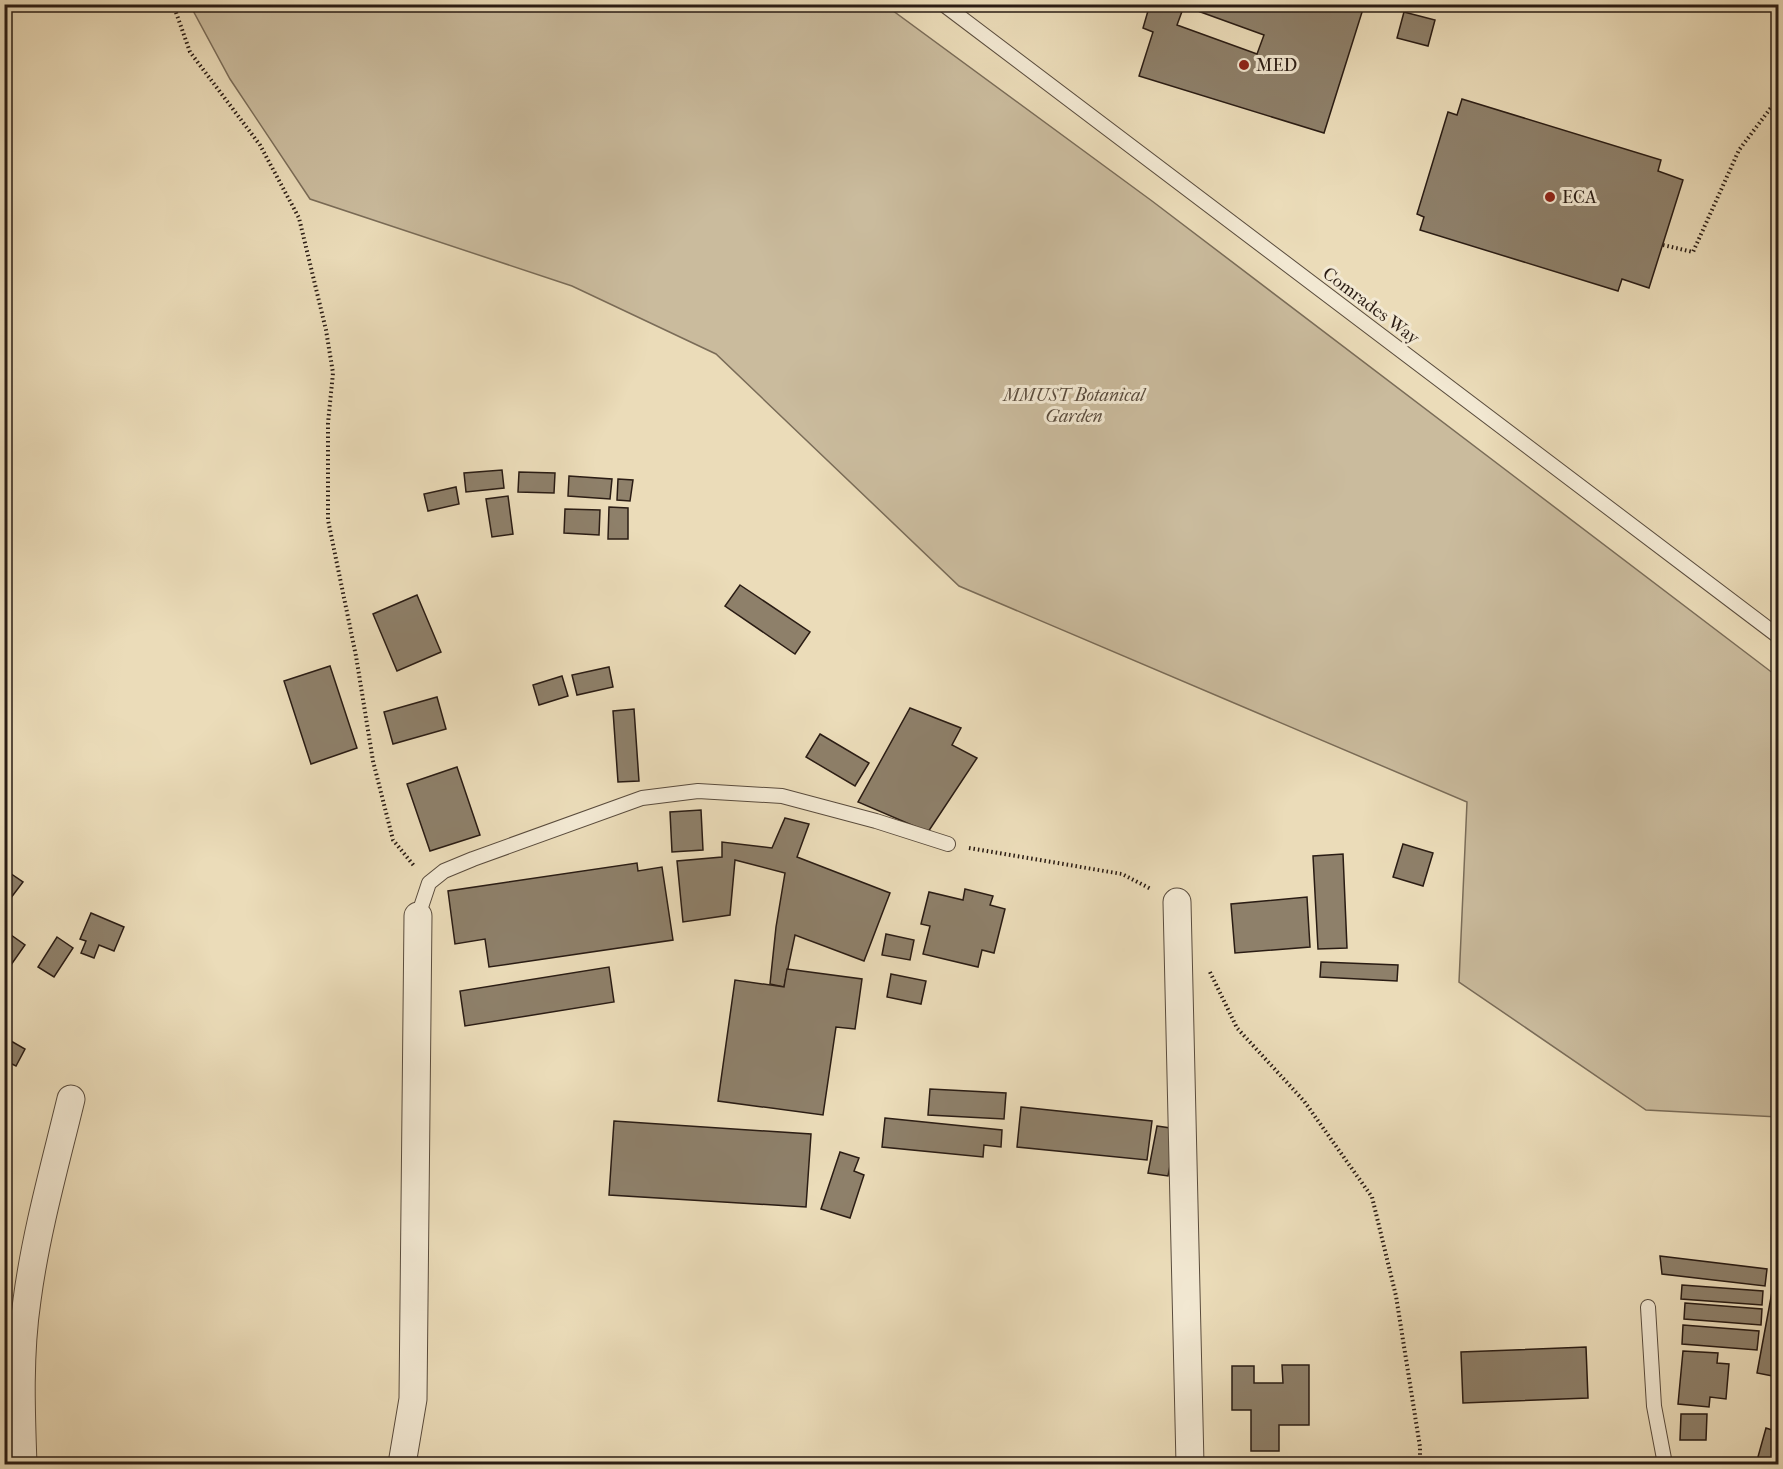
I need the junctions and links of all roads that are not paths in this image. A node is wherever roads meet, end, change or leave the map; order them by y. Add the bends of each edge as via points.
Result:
1 (943, 4) edge
2 (1779, 636) edge
3 (948, 844) road end
4 (1177, 902) road end
5 (418, 916) joint
6 (71, 1099) dead end
7 (1648, 1307) dead end
8 (23, 1464) edge
9 (402, 1464) edge
10 (1191, 1464) edge
11 (1665, 1464) edge

1 - 2 lane, Comrades Way
3 - 5 lane via 782,796 698,791 642,798 444,872 429,883
4 - 10 street
5 - 9 street via 413,1399
6 - 8 street via 27,1300 21,1368
7 - 11 lane via 1654,1406

